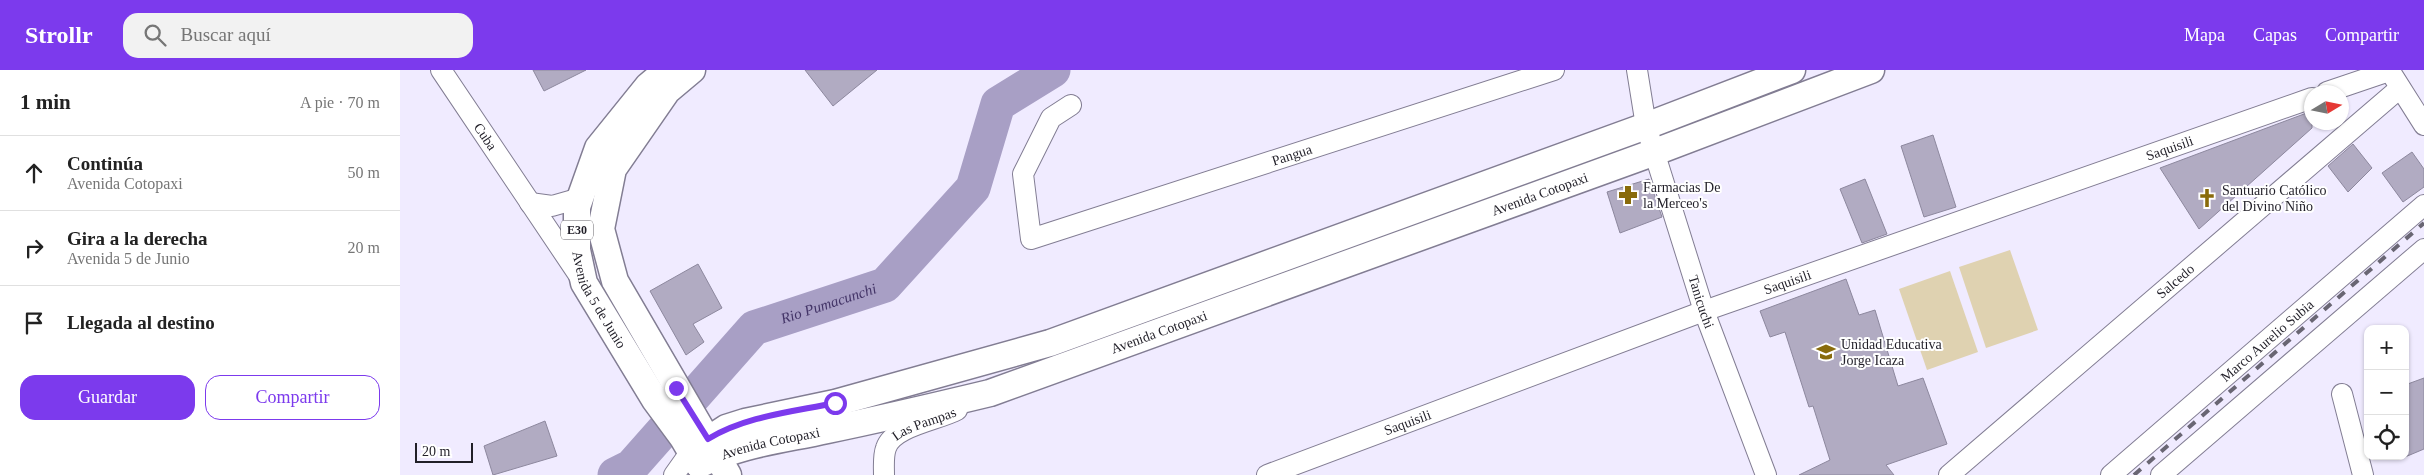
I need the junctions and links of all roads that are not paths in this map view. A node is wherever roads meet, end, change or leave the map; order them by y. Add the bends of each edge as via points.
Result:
1 (442, 70) edge
2 (667, 70) edge
3 (692, 70) edge
4 (1554, 70) edge
5 (1637, 70) edge
6 (1792, 70) edge
7 (1871, 70) edge
8 (2389, 70) edge
9 (2347, 85) edge
10 (2400, 88) junction
11 (2304, 101) edge
12 (1071, 105) dead end
13 (2424, 125) edge
14 (1646, 126) junction
15 (1655, 152) junction
16 (580, 198) junction
17 (530, 203) junction
18 (2424, 205) edge
19 (2424, 249) edge
20 (584, 283) junction
21 (1704, 311) junction
22 (990, 393) junction
23 (666, 394) junction
24 (2342, 394) dead end
25 (699, 457) edge
26 (884, 475) edge
27 (1267, 475) edge
28 (1766, 475) edge
29 (1949, 475) edge
30 (2111, 475) edge
31 (2161, 475) edge
32 (2363, 475) edge

1 - 17 street, Cuba
2 - 16 main road, Avenida 5 de Junio / E30 via 648,86 598,148
3 - 23 main road, Avenida 5 de Junio / E30 via 667,91 613,169 601,229 615,281
4 - 12 street, Pangua via 1031,239 1023,174 1051,118
5 - 14 street
6 - 14 main road, Avenida Cotopaxi
7 - 15 main road, Avenida Cotopaxi
8 - 9 street
8 - 10 street
10 - 13 street
10 - 29 street, Salcedo
11 - 21 street, Saquisili
14 - 15 street, Tanicuchi
14 - 25 main road, Avenida Cotopaxi via 1050,343 835,403 726,428
15 - 21 street, Tanicuchi
15 - 22 main road, Avenida Cotopaxi
16 - 17 street via 552,206
16 - 20 main road, Avenida 5 de Junio / E30 via 577,250
17 - 20 street, Cuba
18 - 30 street, Marco Aurelio Subia
19 - 31 street
20 - 23 main road, Avenida 5 de Junio / E30
21 - 27 street, Saquisili
21 - 28 street, Tanicuchi
22 - 25 main road, Avenida Cotopaxi
22 - 26 street, Las Pampas via 952,413 899,432 890,439 886,448
23 - 25 main road, Avenida 5 de Junio / E30
24 - 32 street

